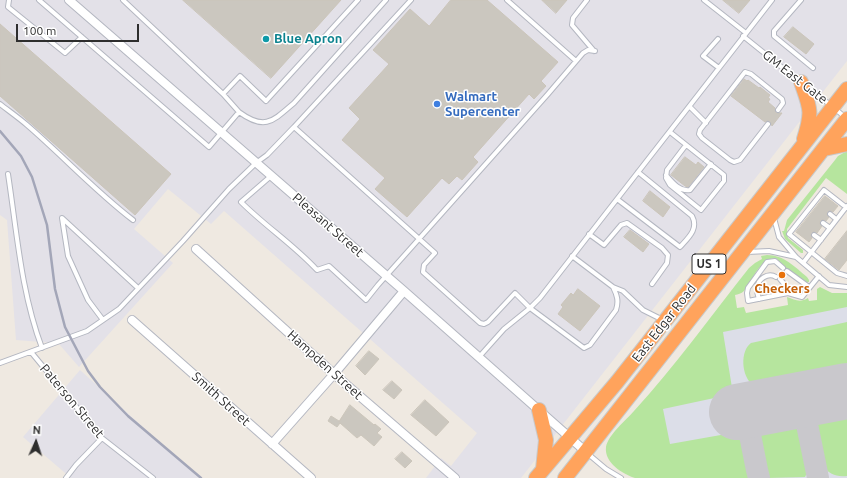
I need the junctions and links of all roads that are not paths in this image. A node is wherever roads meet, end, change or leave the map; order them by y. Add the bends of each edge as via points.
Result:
1 (9, 0) edge
2 (39, 0) edge
3 (69, 0) edge
4 (123, 0) edge
5 (358, 0) edge
6 (386, 0) edge
7 (411, 0) edge
8 (507, 0) edge
9 (587, 0) edge
10 (704, 0) edge
11 (772, 0) edge
12 (800, 0) edge
13 (744, 35) junction
14 (82, 36) junction
15 (718, 39) dead end
16 (576, 61) junction
17 (719, 68) junction
18 (813, 68) dead end
19 (801, 82) junction
20 (847, 89) edge
21 (223, 94) junction
22 (0, 104) edge
23 (690, 107) junction
24 (833, 107) junction
25 (778, 110) dead end
26 (239, 112) junction
27 (847, 119) edge
28 (706, 123) junction
29 (768, 124) dead end
30 (294, 127) junction
31 (670, 132) junction
32 (221, 133) junction
33 (686, 144) junction
34 (847, 144) edge
35 (802, 147) junction
36 (824, 149) junction
37 (256, 163) junction
38 (711, 164) junction
39 (638, 172) junction
40 (8, 174) dead end
41 (666, 174) junction
42 (271, 176) junction
43 (617, 199) junction
44 (847, 207) edge
45 (772, 213) junction
46 (830, 214) dead end
47 (836, 219) junction
48 (133, 220) dead end
49 (823, 223) dead end
50 (830, 228) junction
51 (589, 234) junction
52 (814, 235) dead end
53 (420, 239) junction
54 (820, 240) junction
55 (196, 249) dead end
56 (742, 252) junction
57 (811, 252) junction
58 (572, 256) junction
59 (796, 257) junction
60 (803, 263) junction
61 (386, 276) junction
62 (819, 276) junction
63 (847, 276) edge
64 (652, 284) dead end
65 (613, 287) junction
66 (809, 287) junction
67 (847, 287) edge
68 (138, 288) junction
69 (404, 291) junction
70 (788, 293) junction
71 (759, 299) junction
72 (530, 308) junction
73 (103, 320) junction
74 (132, 320) dead end
75 (665, 320) junction
76 (42, 348) junction
77 (31, 352) junction
78 (479, 356) junction
79 (0, 363) edge
80 (334, 374) junction
81 (539, 410) junction
82 (570, 437) junction
83 (102, 438) junction
84 (272, 444) junction
85 (585, 451) junction
86 (540, 474) edge
87 (66, 478) edge
88 (153, 478) edge
89 (311, 478) edge
90 (455, 478) edge
91 (565, 478) edge
92 (621, 478) edge

1 - 14 lane via 8,7 65,53
2 - 14 lane
3 - 32 street, Pleasant Street
4 - 21 lane
5 - 21 lane via 266,101 240,76
6 - 26 lane via 294,103 278,116 260,123 249,120
7 - 30 lane
8 - 16 lane
9 - 16 lane via 573,18 572,25 594,51 588,50
10 - 13 lane, GM East Gate
11 - 13 lane
12 - 18 lane via 774,31 774,36
13 - 17 lane
13 - 19 lane, GM East Gate
14 - 32 lane via 209,147
15 - 17 lane via 703,56
16 - 53 lane
17 - 23 lane
19 - 24 lane, GM East Gate
19 - 35 highway via 810,116
20 - 24 highway, East Edgar Road / US 1
21 - 26 lane
22 - 48 lane
23 - 28 lane
23 - 31 lane
24 - 27 lane, GM East Gate
24 - 35 highway, East Edgar Road / US 1
25 - 28 lane via 783,104 782,99 745,72
26 - 32 lane
27 - 36 highway, East Edgar Road / US 1
28 - 29 lane via 699,132 702,138 734,162 740,160
30 - 37 lane
30 - 53 lane
31 - 33 lane
31 - 39 lane
32 - 37 street, Pleasant Street
33 - 38 lane
33 - 41 lane
34 - 36 highway
35 - 75 highway, East Edgar Road / US 1
36 - 45 highway, East Edgar Road / US 1
37 - 42 street, Pleasant Street
37 - 68 lane
38 - 41 lane via 690,190 682,190
38 - 41 lane via 723,174 724,180 701,210 670,185
39 - 43 lane
39 - 43 lane via 692,216 695,221 694,229 680,247
40 - 76 lane via 23,283
42 - 61 street, Pleasant Street
42 - 61 lane via 241,202 268,228 317,270 329,266 366,300
43 - 51 lane
44 - 47 lane
44 - 57 lane via 824,190 789,234
45 - 56 highway, East Edgar Road / US 1
45 - 59 lane via 779,237
46 - 47 lane
47 - 50 lane
49 - 50 lane
50 - 54 lane
51 - 58 lane
51 - 64 lane via 604,245 621,225 627,223 662,248 668,255 667,263
52 - 54 lane
53 - 61 lane
53 - 72 lane via 435,253 424,266 423,272 478,323 488,322 515,293
54 - 57 lane
55 - 80 street, Hampden Street
56 - 59 lane via 769,251
56 - 85 highway, East Edgar Road / US 1
57 - 60 lane
57 - 63 lane via 837,273
58 - 65 lane
58 - 72 lane
59 - 60 lane
60 - 62 lane
61 - 69 street, Pleasant Street
62 - 66 lane
62 - 67 lane via 829,285
65 - 72 lane via 618,305 590,345 584,348
65 - 75 lane via 623,291 648,313
66 - 70 lane via 802,297
66 - 71 lane via 774,260 767,262 748,288 748,301
68 - 73 lane via 119,309
68 - 73 lane via 62,218 68,256 88,300
69 - 78 street, Pleasant Street
69 - 80 street
70 - 71 lane
70 - 71 lane via 785,285 770,274 758,284
72 - 78 lane via 504,329
73 - 76 lane via 87,332
74 - 84 street, Smith Street
75 - 82 highway, East Edgar Road / US 1
76 - 77 lane
77 - 79 lane
77 - 83 lane, Paterson Street
78 - 81 street, Pleasant Street
80 - 84 street
80 - 90 street, Hampden Street
81 - 82 street, Pleasant Street
81 - 86 highway via 546,440
82 - 85 street, Pleasant Street
82 - 86 highway, East Edgar Road / US 1
83 - 87 lane
83 - 88 lane, Paterson Street
84 - 89 street, Smith Street
85 - 91 highway, East Edgar Road / US 1
85 - 92 lane

